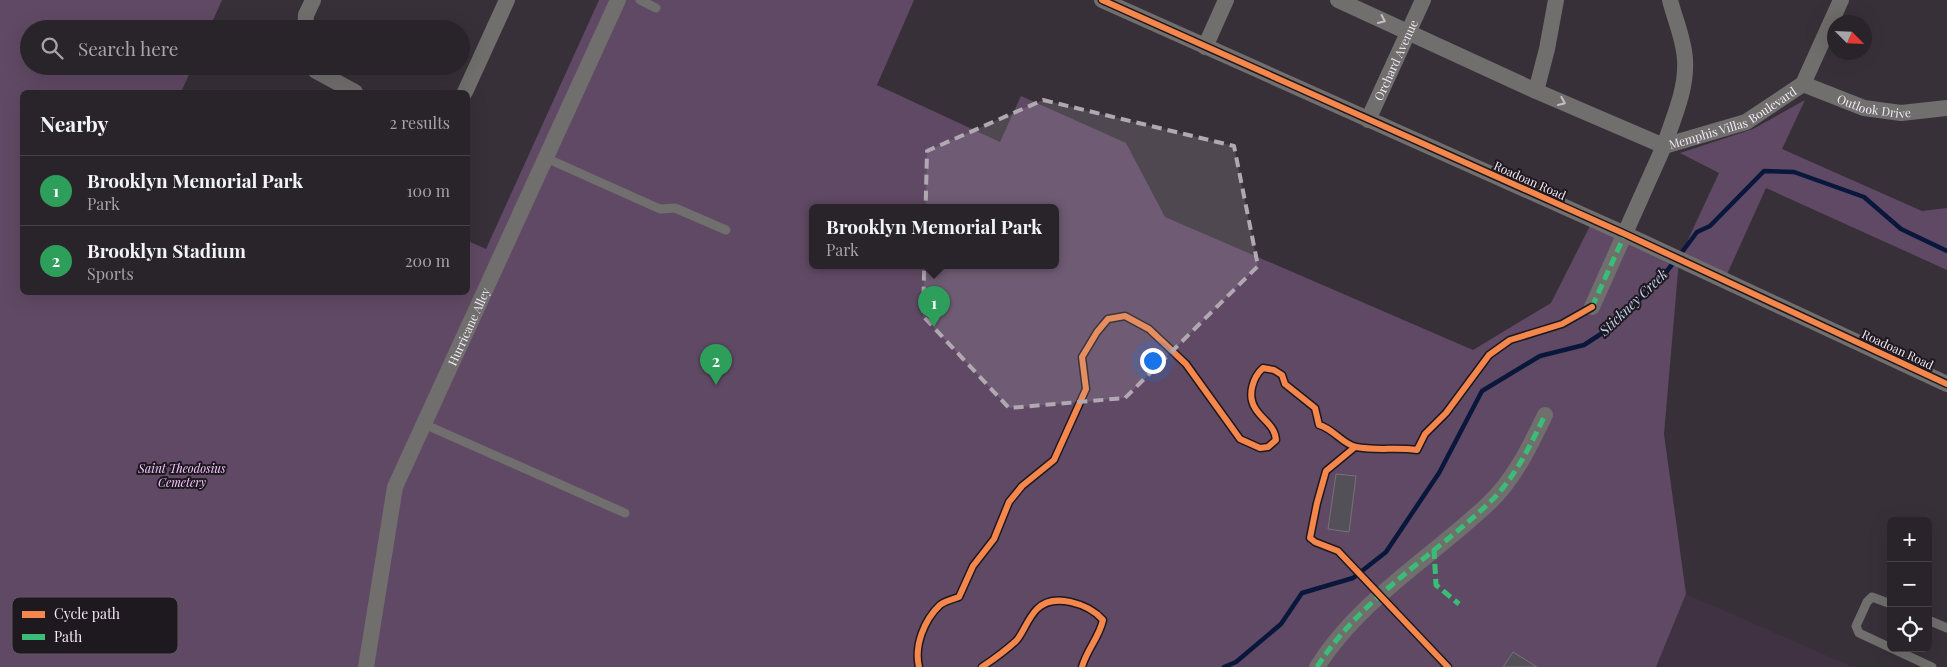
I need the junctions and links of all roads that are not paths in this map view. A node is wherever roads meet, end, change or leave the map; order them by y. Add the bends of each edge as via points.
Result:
1 (313, 0) edge
2 (507, 0) edge
3 (618, 0) edge
4 (640, 0) edge
5 (1102, 0) edge
6 (1226, 0) edge
7 (1338, 0) edge
8 (1422, 0) edge
9 (1556, 0) edge
10 (1670, 0) edge
11 (1841, 0) edge
12 (656, 8) dead end
13 (306, 20) edge
14 (1407, 32) junction
15 (1205, 48) junction
16 (323, 75) edge
17 (1803, 84) junction
18 (351, 90) edge
19 (466, 90) edge
20 (1536, 91) junction
21 (1947, 108) edge
22 (1368, 120) junction
23 (1664, 146) junction
24 (546, 158) junction
25 (726, 230) dead end
26 (1625, 234) junction
27 (1592, 308) dead end
28 (1947, 384) edge
29 (1545, 415) dead end
30 (424, 424) junction
31 (625, 513) dead end
32 (1887, 603) edge
33 (1932, 622) edge
34 (1947, 628) edge
35 (366, 667) edge
36 (1317, 667) edge
37 (1932, 667) edge

1 - 13 street
2 - 19 street
3 - 24 street, Hurricane Alley
4 - 12 lane
5 - 15 street, Roadoan Road
6 - 15 street
7 -> 14 street
8 - 14 street, Orchard Avenue
9 - 20 street
10 - 23 street via 1686,60 1682,91
11 - 17 street, Memphis Villas Boulevard
14 - 20 street
14 - 22 street, Orchard Avenue
15 - 22 street, Roadoan Road
16 - 18 street
17 - 21 street, Outlook Drive via 1864,108 1901,113
17 - 23 street, Memphis Villas Boulevard via 1746,122
20 -> 23 street
22 - 26 street, Roadoan Road
23 - 26 street, Memphis Villas Boulevard
24 - 25 lane via 660,210 675,208
24 - 30 street, Hurricane Alley
26 - 27 street, Memphis Villas Boulevard
26 - 28 street, Roadoan Road
29 - 36 street via 1514,474 1489,504 1392,584 1327,651
30 - 31 lane
30 - 35 street, Hurricane Alley via 395,487
32 - 37 lane via 1872,597 1867,602 1856,626 1859,634
33 - 34 lane

